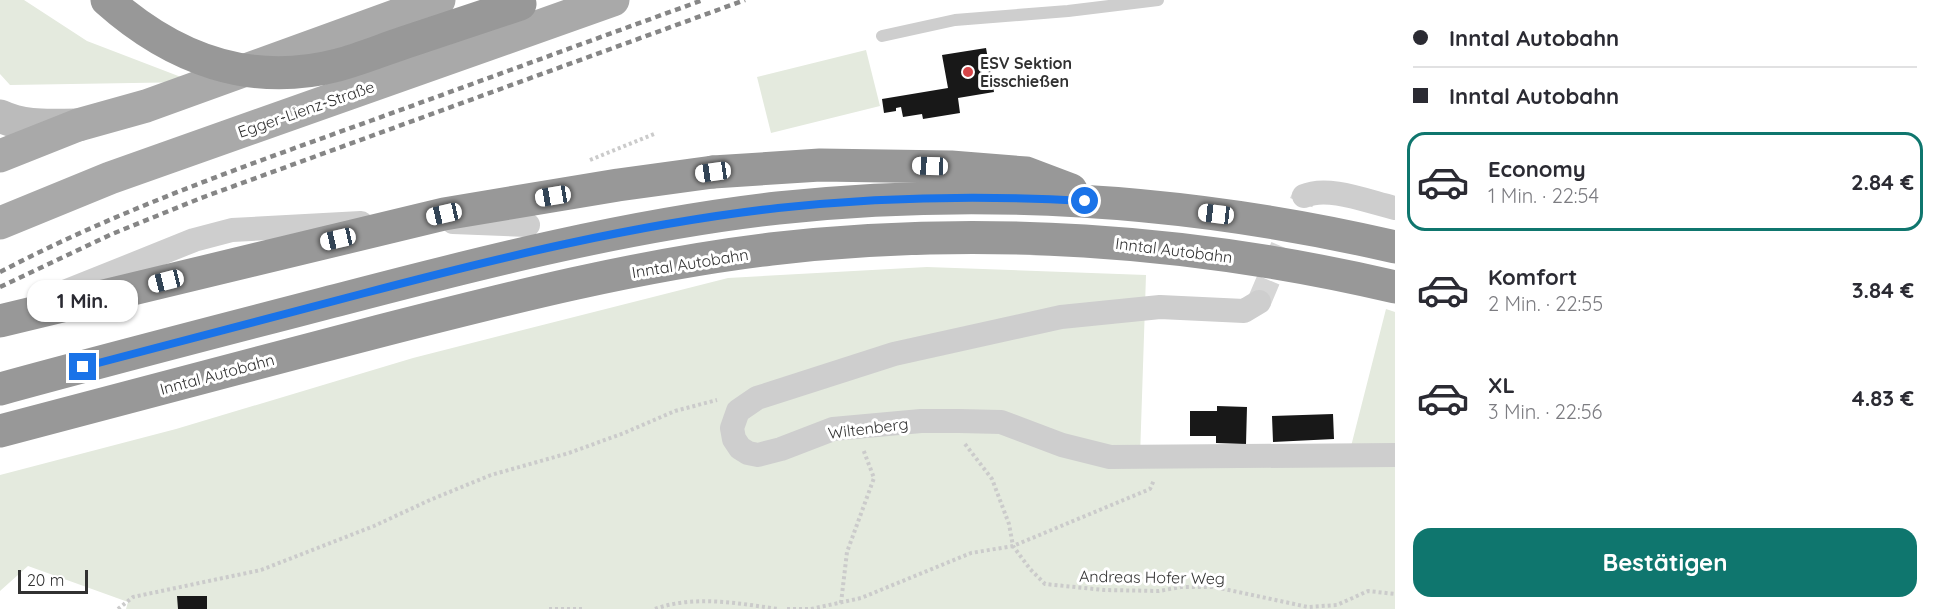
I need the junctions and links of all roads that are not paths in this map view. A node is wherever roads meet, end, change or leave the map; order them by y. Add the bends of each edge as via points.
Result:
1 (106, 0) edge
2 (439, 0) edge
3 (531, 0) edge
4 (613, 0) edge
5 (1158, 0) edge
6 (882, 36) dead end
7 (0, 116) edge
8 (78, 124) junction
9 (0, 156) edge
10 (1304, 196) dead end
11 (1103, 201) junction
12 (1395, 208) edge
13 (0, 223) edge
14 (528, 225) dead end
15 (1395, 247) edge
16 (1395, 287) edge
17 (1259, 302) dead end
18 (0, 321) edge
19 (7, 387) edge
20 (0, 431) edge
21 (1395, 455) edge

1 - 3 highway, bridge via 173,48 230,68 260,72 338,65
2 - 8 main road via 146,106
4 - 13 main road, Egger-Lienz-Straße via 110,178
5 - 6 lane via 955,20
7 - 8 main road via 15,123 42,126
8 - 9 main road
10 - 12 street via 1328,192
11 - 15 highway via 1266,221
11 - 18 highway, bridge via 1026,173 962,168 820,165 713,172 444,214
11 - 19 highway via 883,200 777,208 651,227 466,267
14 - 18 street via 400,220 232,230 194,240
16 - 20 highway, Inntal Autobahn via 1199,252 1065,239 887,240 769,250 653,268 515,297
17 - 21 street, Wiltenberg via 1244,311 1135,308 1061,317 913,349 757,398 744,405 734,419 734,439 748,453 771,453 833,429 921,421 1001,422 1062,445 1110,457

